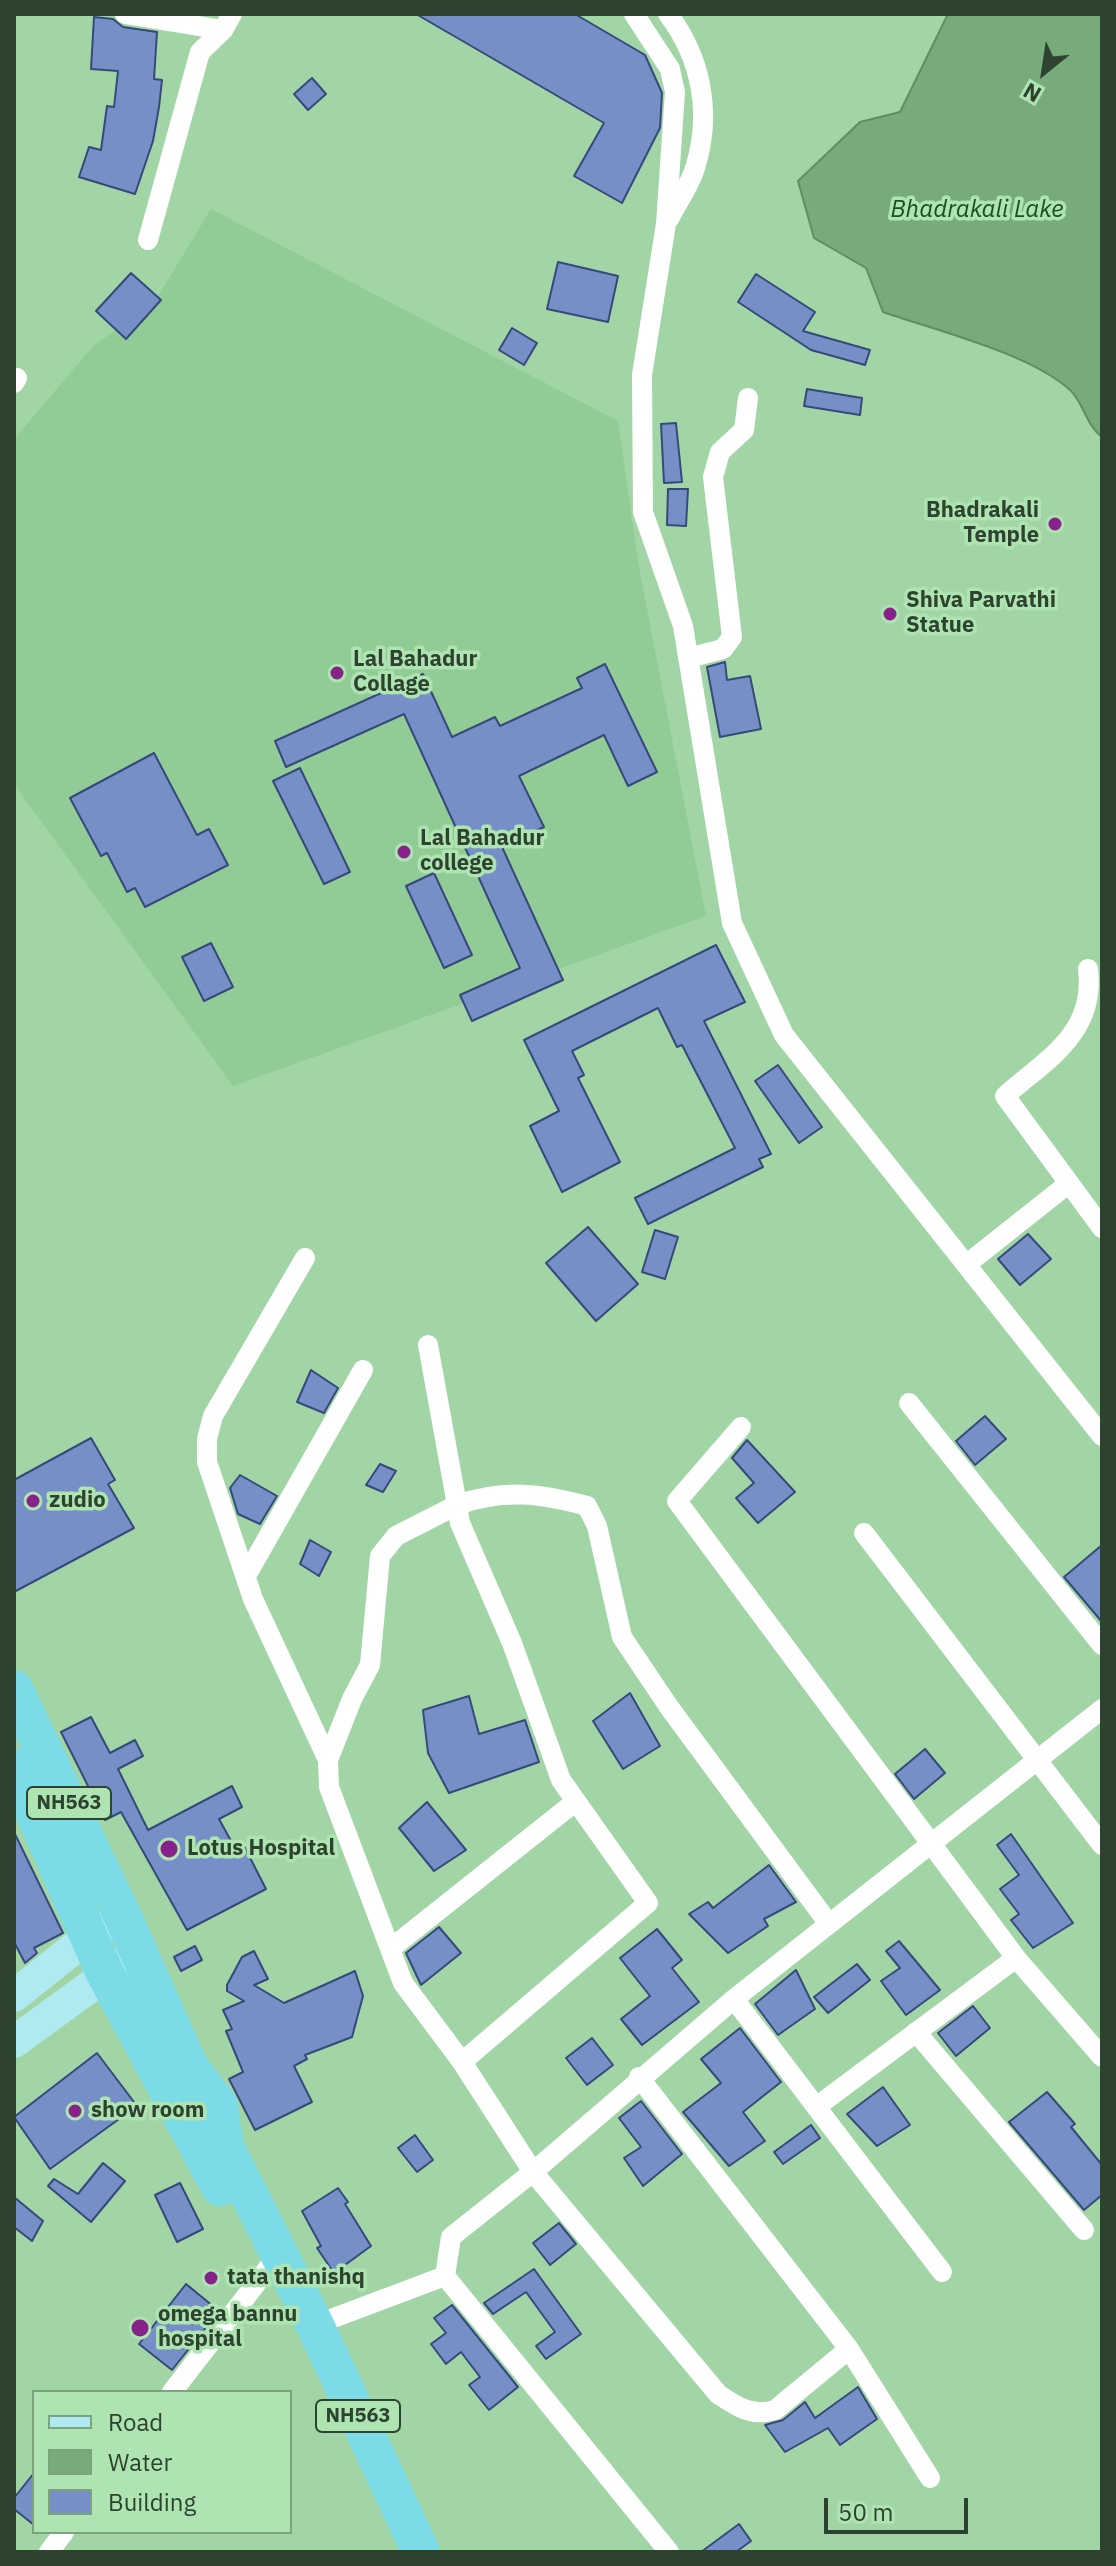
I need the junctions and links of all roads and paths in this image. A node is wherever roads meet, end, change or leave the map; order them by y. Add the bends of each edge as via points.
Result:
1 (125, 14) edge
2 (634, 14) edge
3 (668, 14) edge
4 (227, 22) edge
5 (666, 224) junction
6 (148, 240) dead end
7 (748, 398) dead end
8 (688, 658) junction
9 (1088, 969) dead end
10 (1068, 1184) junction
11 (1102, 1228) edge
12 (305, 1258) dead end
13 (967, 1264) junction
14 (428, 1345) dead end
15 (363, 1370) dead end
16 (909, 1403) dead end
17 (741, 1427) dead end
18 (1102, 1436) edge
19 (457, 1505) junction
20 (864, 1533) dead end
21 (246, 1576) junction
22 (1102, 1645) edge
23 (14, 1689) edge
24 (1102, 1709) edge
25 (328, 1760) junction
26 (1037, 1760) junction
27 (14, 1767) edge
28 (575, 1802) junction
29 (932, 1844) junction
30 (1102, 1845) edge
31 (123, 1917) junction
32 (829, 1924) junction
33 (88, 1937) junction
34 (390, 1949) junction
35 (140, 1954) junction
36 (1016, 1958) junction
37 (105, 1973) junction
38 (14, 1996) edge
39 (734, 1999) junction
40 (916, 2032) junction
41 (14, 2042) edge
42 (1102, 2057) edge
43 (462, 2062) junction
44 (639, 2077) junction
45 (816, 2107) junction
46 (533, 2172) junction
47 (1084, 2230) dead end
48 (272, 2263) junction
49 (942, 2272) dead end
50 (445, 2276) junction
51 (315, 2325) junction
52 (849, 2349) junction
53 (174, 2390) edge
54 (930, 2478) dead end
55 (62, 2534) edge
56 (49, 2552) edge
57 (394, 2552) edge
58 (421, 2552) edge
59 (669, 2552) edge

1 - 4 street
2 - 5 street via 670,69 675,92
3 - 5 street via 696,59 702,128 695,169
4 - 6 street via 200,52
5 - 8 street via 642,375 643,512 683,626
7 - 8 street via 744,430 720,452 713,477 732,637 723,649
8 - 13 street via 732,923 777,1021
9 - 10 street via 1091,992 1075,1036 1005,1096
10 - 11 street
10 - 13 street
12 - 21 street via 213,1416 207,1439 207,1462
13 - 18 street
14 - 19 street
15 - 21 street
16 - 22 street
17 - 29 street via 677,1501
19 - 25 street via 396,1536 380,1556 370,1665
19 - 28 street via 561,1780
19 - 32 street via 489,1494 519,1493 587,1506 597,1526 622,1637
20 - 26 street
21 - 25 street
23 - 31 highway, NH563
24 - 26 street
25 - 34 street via 329,1787
26 - 29 street
26 - 30 street
27 - 33 highway, NH563
28 - 34 street
28 - 43 street via 648,1903
29 - 32 street
29 - 36 street
31 - 33 main road
31 - 35 highway, NH563
32 - 39 street
33 - 37 highway, NH563
33 - 38 main road
34 - 43 street via 403,1983
35 - 37 main road
35 - 48 highway, NH563 via 189,2066 219,2106 225,2147
36 - 40 street
36 - 42 street
37 - 41 main road
37 - 48 highway, NH563
39 - 44 street
39 - 45 street
40 - 45 street
40 - 47 street
43 - 46 street
44 - 46 street
44 - 52 street
45 - 49 street
46 - 50 street via 451,2237
46 - 52 street via 718,2394 740,2409 760,2415 775,2410
48 - 51 highway, NH563
48 - 53 street
48 - 57 highway, NH563
50 - 51 street
50 - 59 street
51 - 58 highway, NH563
52 - 54 street
55 - 56 street

